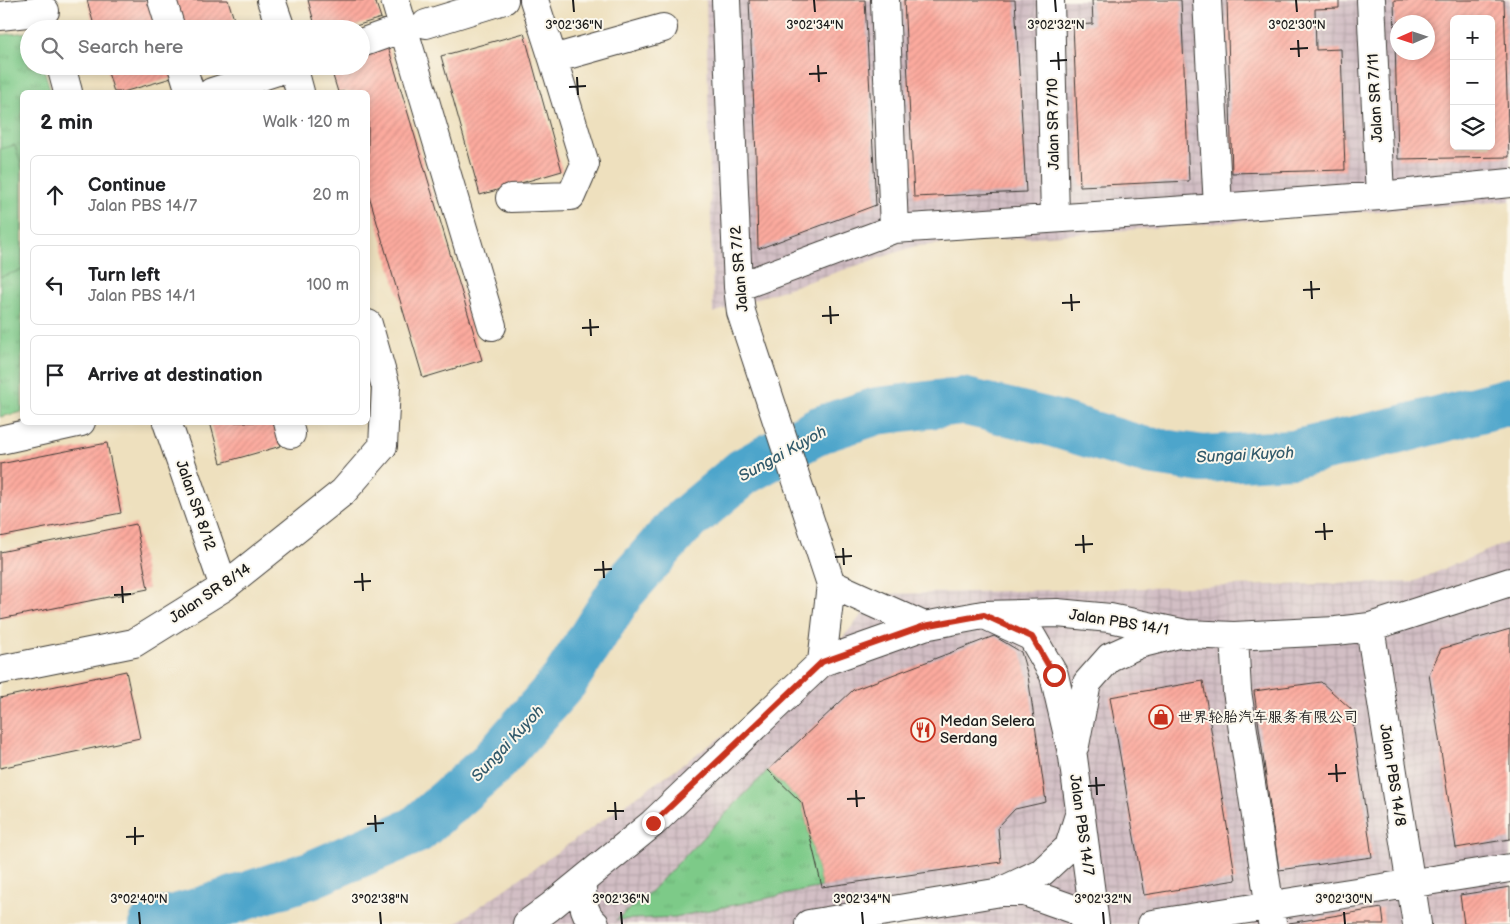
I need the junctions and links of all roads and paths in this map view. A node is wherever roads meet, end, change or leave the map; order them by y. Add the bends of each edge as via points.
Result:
1 (162, 0) edge
2 (271, 0) edge
3 (395, 0) edge
4 (504, 0) edge
5 (534, 0) edge
6 (726, 0) edge
7 (885, 0) edge
8 (1050, 0) edge
9 (1207, 0) edge
10 (1371, 0) edge
11 (45, 13) edge
12 (0, 16) edge
13 (168, 20) edge
14 (278, 20) edge
15 (415, 26) junction
16 (663, 28) dead end
17 (370, 40) edge
18 (553, 59) junction
19 (63, 75) edge
20 (185, 75) edge
21 (265, 75) edge
22 (295, 75) edge
23 (67, 90) edge
24 (189, 90) edge
25 (218, 90) edge
26 (299, 90) edge
27 (1510, 183) edge
28 (1380, 196) junction
29 (510, 198) dead end
30 (1218, 208) junction
31 (1055, 218) junction
32 (894, 229) junction
33 (740, 300) junction
34 (492, 326) dead end
35 (370, 331) edge
36 (68, 425) edge
37 (168, 425) edge
38 (0, 440) edge
39 (827, 572) junction
40 (1510, 582) edge
41 (224, 587) junction
42 (984, 615) junction
43 (924, 626) junction
44 (1370, 627) junction
45 (1186, 634) junction
46 (1234, 636) junction
47 (822, 662) junction
48 (0, 670) edge
49 (1073, 756) junction
50 (1080, 812) junction
51 (1510, 868) edge
52 (582, 881) junction
53 (1411, 884) junction
54 (1001, 892) junction
55 (1271, 915) edge
56 (552, 916) edge
57 (527, 924) edge
58 (594, 924) edge
59 (808, 924) edge
60 (1088, 924) edge
61 (1095, 924) edge
62 (1152, 924) edge
63 (1417, 924) edge

1 - 13 street
2 - 14 street
3 - 15 street
4 - 15 street
5 - 18 street
6 - 33 street, Jalan SR 7/2
7 - 32 street
8 - 31 street, Jalan SR 7/10
9 - 30 street
10 - 28 street, Jalan SR 7/11
11 - 12 street
15 - 17 street
15 - 34 street
16 - 18 street
18 - 29 street via 585,164 572,196
19 - 23 street
20 - 24 street
21 - 25 street
22 - 26 street
27 - 28 street
28 - 30 street
30 - 31 street
31 - 32 street
32 - 33 street
33 - 39 street, Jalan SR 7/2
35 - 41 street, Jalan SR 8/14 via 386,387 383,446 343,492
36 - 38 street
37 - 41 street, Jalan SR 8/12
39 - 43 street
39 - 47 street, Jalan SR 7/2
40 - 44 street, Jalan PBS 14/1
41 - 48 street, Jalan SR 8/14 via 134,643
42 - 43 street, Jalan PBS 14/1
42 - 45 street, Jalan PBS 14/1 via 1057,612 1110,618
42 - 49 street, Jalan PBS 14/7 via 1032,637 1054,675
43 - 47 street, Jalan PBS 14/1
44 - 46 street, Jalan PBS 14/1 via 1336,632
44 - 53 street, Jalan PBS 14/8
45 - 46 street, Jalan PBS 14/1
45 - 49 street, Jalan PBS 14/7 via 1139,644 1110,657 1087,683
46 - 55 street via 1237,691
47 - 52 street, Jalan PBS 14/1 via 653,823
49 - 50 street, Jalan PBS 14/7
50 - 54 street via 1069,846 1042,872
50 - 61 street, Jalan PBS 14/7
51 - 53 street
52 - 56 street, Jalan PBS 14/1
52 - 58 street via 583,907
53 - 55 street
53 - 63 street, Jalan PBS 14/8
54 - 59 street
54 - 60 street via 1025,892 1076,910
55 - 62 street
56 - 57 street, Jalan PBS 14/1

